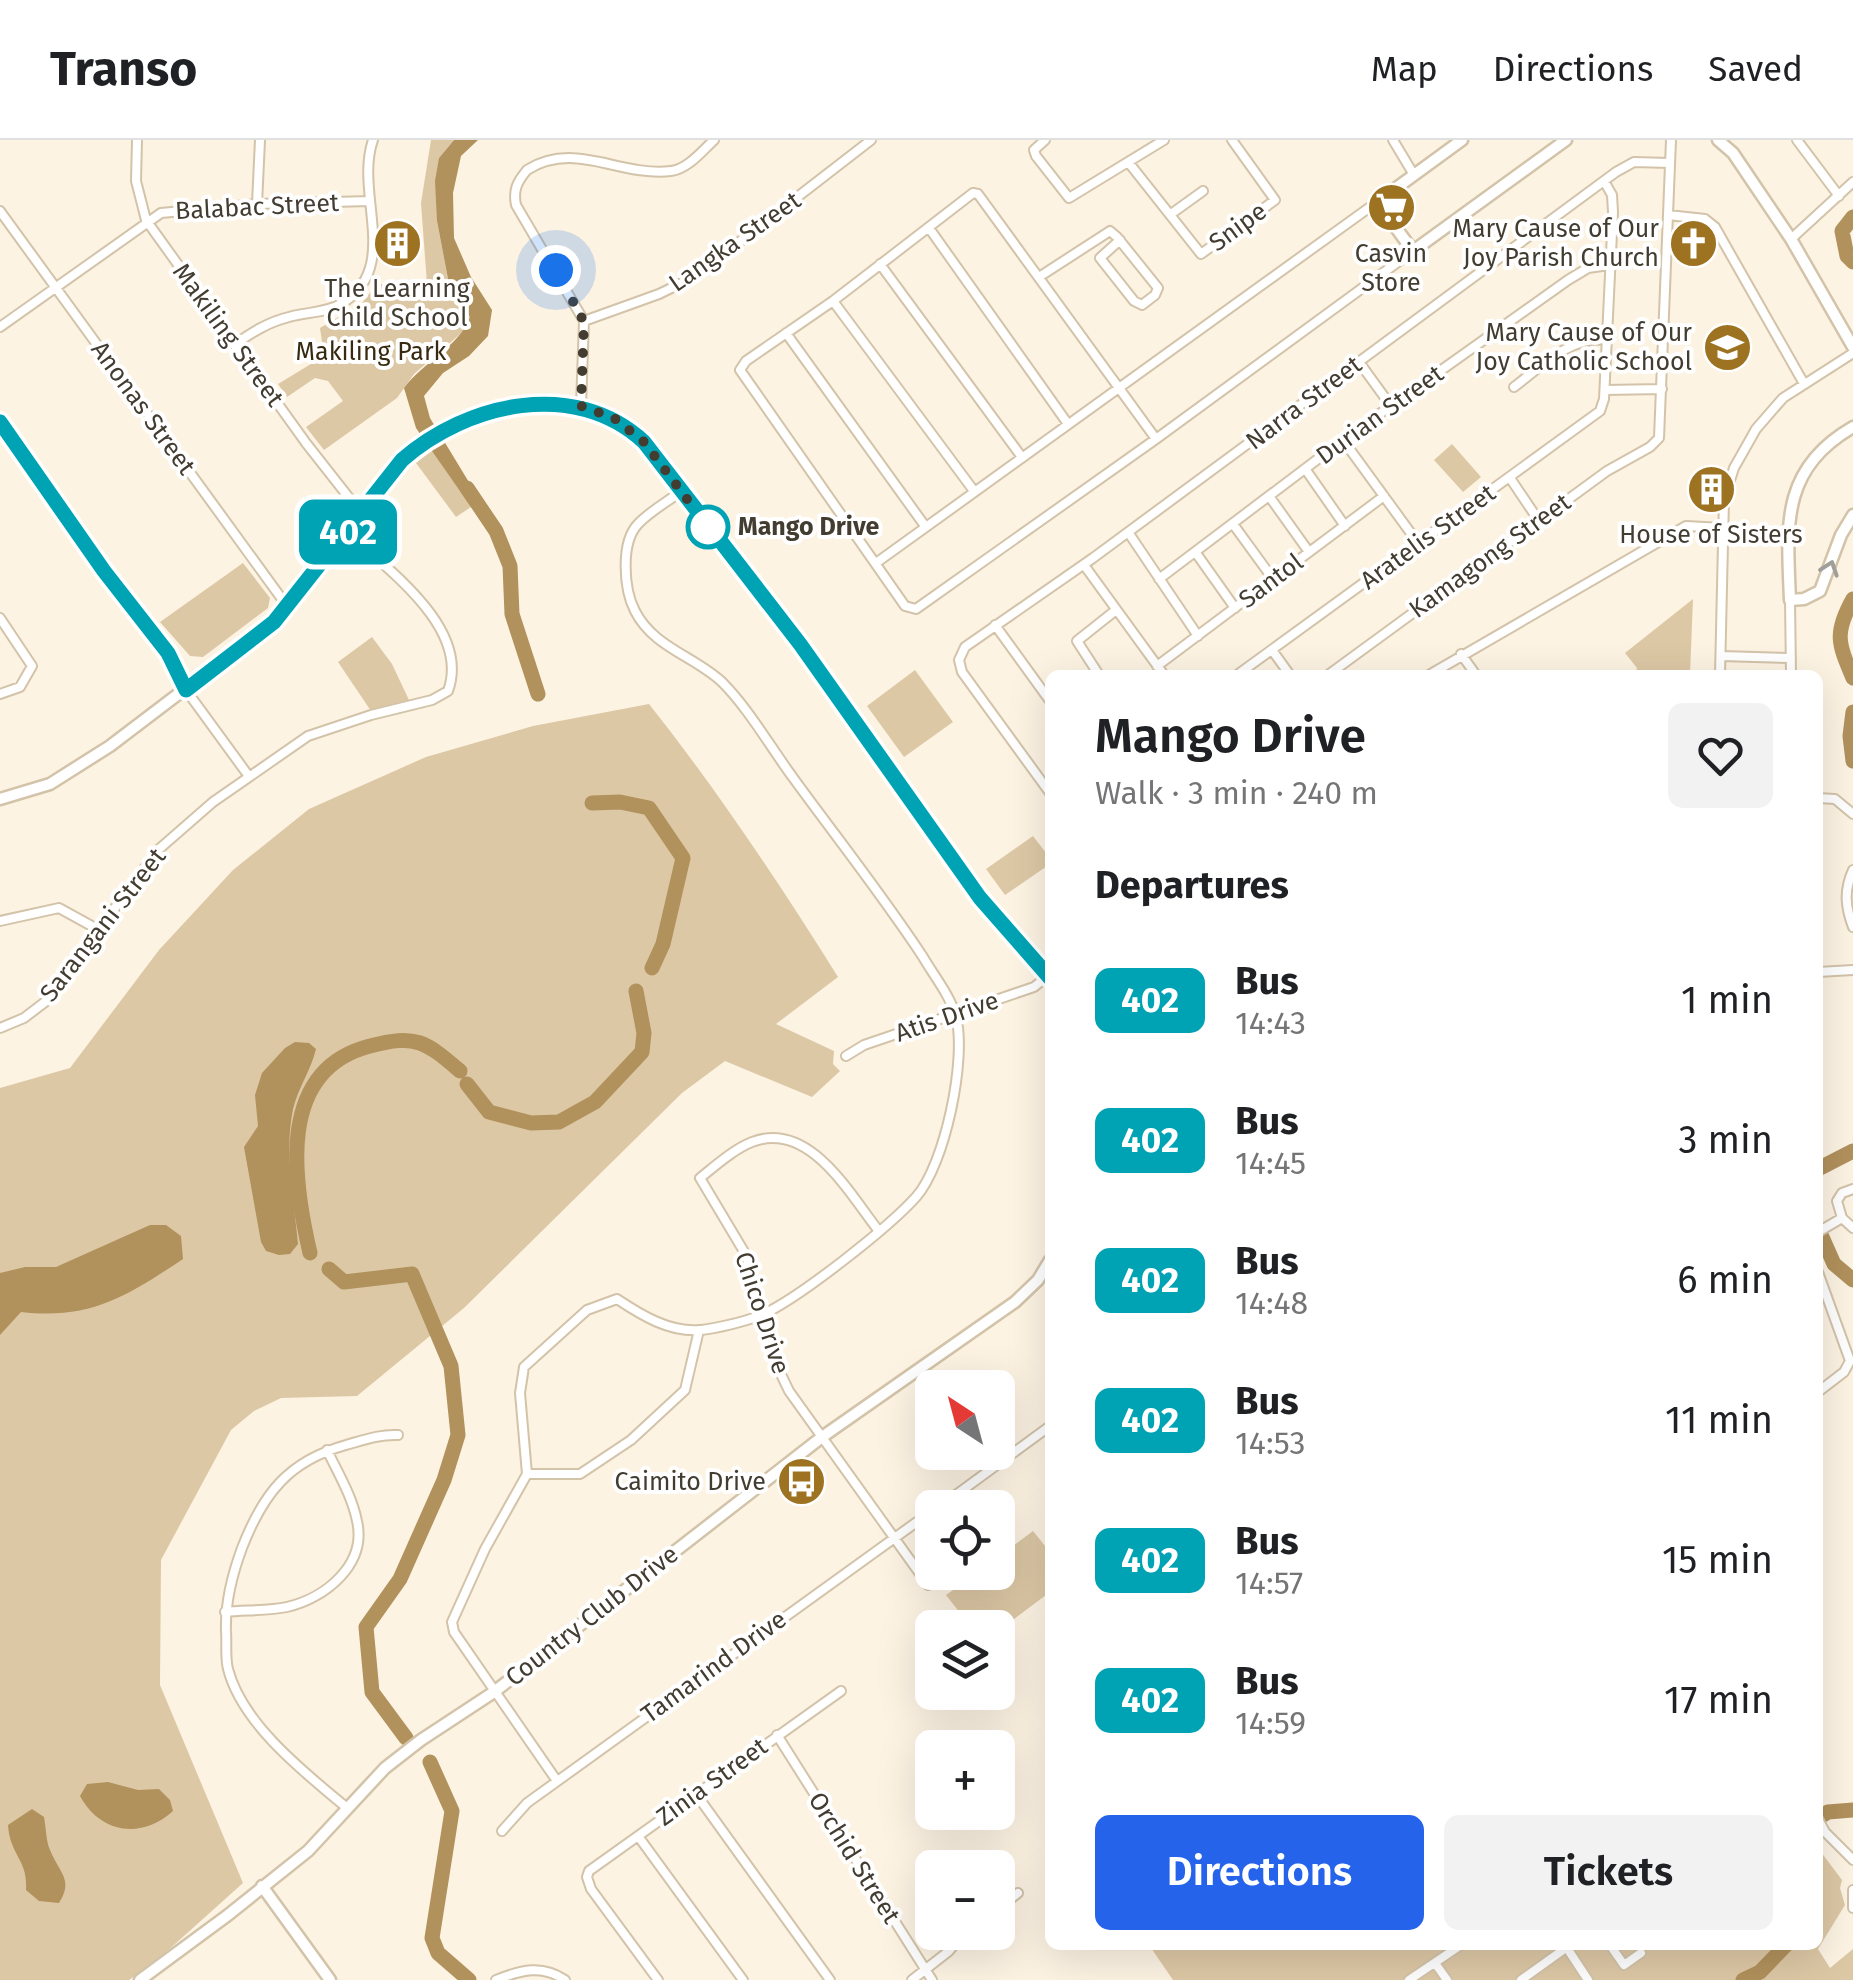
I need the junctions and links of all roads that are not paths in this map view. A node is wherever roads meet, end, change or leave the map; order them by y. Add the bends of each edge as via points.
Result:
1 (137, 140) edge
2 (260, 140) edge
3 (373, 140) edge
4 (714, 140) edge
5 (872, 140) edge
6 (1045, 140) edge
7 (1164, 140) edge
8 (1232, 140) edge
9 (1393, 140) edge
10 (1462, 140) edge
11 (1566, 140) edge
12 (1671, 140) edge
13 (1718, 140) edge
14 (1797, 140) edge
15 (565, 148) dead end
16 (594, 150) dead end
17 (1670, 163) junction
18 (1130, 164) junction
19 (1414, 175) junction
20 (1604, 180) junction
21 (1853, 182) edge
22 (1204, 191) dead end
23 (1839, 196) junction
24 (370, 201) junction
25 (1377, 202) junction
26 (257, 204) junction
27 (0, 210) edge
28 (1171, 214) junction
29 (1668, 214) junction
30 (146, 220) junction
31 (928, 228) junction
32 (1791, 239) junction
33 (1120, 240) junction
34 (1413, 251) junction
35 (880, 264) junction
36 (1608, 265) junction
37 (1038, 277) junction
38 (54, 286) junction
39 (833, 301) junction
40 (584, 322) junction
41 (0, 327) edge
42 (786, 333) junction
43 (1606, 339) junction
44 (234, 345) junction
45 (1853, 350) edge
46 (1359, 362) junction
47 (1803, 382) junction
48 (1514, 387) dead end
49 (1121, 388) junction
50 (1605, 390) junction
51 (1662, 390) junction
52 (581, 406) junction
53 (1391, 406) junction
54 (0, 422) edge
55 (1068, 424) junction
56 (1853, 427) edge
57 (1156, 439) junction
58 (1343, 440) junction
59 (1021, 456) junction
60 (1306, 470) junction
61 (1510, 478) junction
62 (974, 491) junction
63 (680, 492) junction
64 (1269, 496) junction
65 (1384, 496) junction
66 (361, 513) junction
67 (1853, 515) edge
68 (1539, 520) junction
69 (1233, 524) junction
70 (924, 526) junction
71 (1345, 526) junction
72 (1723, 528) junction
73 (348, 532) junction
74 (1128, 532) junction
75 (1418, 542) junction
76 (1309, 552) junction
77 (1196, 553) junction
78 (876, 562) junction
79 (1084, 564) junction
80 (1159, 578) junction
81 (1273, 580) junction
82 (1790, 600) junction
83 (287, 606) junction
84 (1235, 608) junction
85 (1116, 610) junction
86 (0, 618) edge
87 (994, 625) junction
88 (1198, 636) junction
89 (1272, 650) junction
90 (1461, 654) junction
91 (1720, 656) junction
92 (1791, 658) junction
93 (1157, 666) junction
94 (1096, 670) edge
95 (1160, 670) edge
96 (1244, 670) edge
97 (1286, 670) edge
98 (1335, 670) edge
99 (1437, 670) edge
100 (1472, 670) edge
101 (1720, 670) edge
102 (1791, 670) edge
103 (186, 690) junction
104 (0, 694) edge
105 (1045, 694) edge
106 (248, 775) junction
107 (1045, 786) edge
108 (1823, 798) edge
109 (0, 799) edge
110 (1853, 814) edge
111 (1853, 870) edge
112 (0, 921) edge
113 (1853, 927) edge
114 (99, 930) junction
115 (1853, 970) edge
116 (1045, 971) edge
117 (1823, 972) edge
118 (1045, 979) edge
119 (956, 1016) junction
120 (0, 1028) edge
121 (846, 1056) dead end
122 (1853, 1189) edge
123 (1842, 1218) junction
124 (1853, 1228) edge
125 (1823, 1229) edge
126 (878, 1230) junction
127 (1045, 1268) edge
128 (1823, 1286) edge
129 (1829, 1302) junction
130 (1823, 1306) edge
131 (760, 1316) junction
132 (699, 1330) junction
133 (1823, 1388) edge
134 (1045, 1430) edge
135 (398, 1435) dead end
136 (822, 1438) junction
137 (327, 1450) junction
138 (526, 1474) junction
139 (962, 1490) edge
140 (915, 1525) edge
141 (894, 1540) junction
142 (915, 1568) edge
143 (226, 1612) junction
144 (841, 1691) dead end
145 (494, 1692) junction
146 (777, 1735) junction
147 (558, 1781) junction
148 (696, 1794) junction
149 (347, 1808) junction
150 (1823, 1826) edge
151 (502, 1831) dead end
152 (638, 1836) junction
153 (1853, 1860) edge
154 (262, 1886) junction
155 (1853, 1890) edge
156 (1018, 1893) dead end
157 (1015, 1895) edge
158 (1853, 1908) edge
159 (946, 1950) edge
160 (1454, 1950) edge
161 (1563, 1950) edge
162 (1570, 1950) edge
163 (1614, 1950) edge
164 (1641, 1953) dead end
165 (1435, 1963) junction
166 (925, 1970) junction
167 (1526, 1978) edge
168 (140, 1980) edge
169 (330, 1980) edge
170 (496, 1980) edge
171 (565, 1980) edge
172 (658, 1980) edge
173 (742, 1980) edge
174 (830, 1980) edge
175 (912, 1980) edge
176 (932, 1980) edge
177 (1409, 1980) edge
178 (1447, 1980) edge
179 (1588, 1980) edge

1 - 30 street, Makiling Street via 136,181
2 - 26 street
3 - 24 street
4 - 16 street via 677,170 644,172
5 - 40 street, Langka Street via 694,276
6 - 18 street via 1036,156 1069,198
7 - 18 street
8 - 28 street, Snipe via 1275,200 1200,254
9 - 19 street
10 - 19 street
11 - 34 street
12 - 17 street
13 - 32 street
14 - 23 street
15 - 40 street via 533,164 514,194
17 - 20 street, Narra Street via 1634,162
17 - 29 street
18 - 28 street
19 - 25 street
20 - 36 street via 1613,202
20 - 46 street, Narra Street
21 - 23 street
22 - 28 street
23 - 32 street
24 - 26 street, Balabac Street
24 - 44 street via 374,248 369,276 354,296 255,330
25 - 34 street
25 - 49 street
26 - 30 street, Balabac Street via 180,209
27 - 38 street, Anonas Street
29 - 47 street via 1705,219 1715,227
29 - 51 street
30 - 38 street, Balabac Street
30 - 44 street, Makiling Street
31 - 35 street
31 - 37 street via 978,194
31 - 55 street
32 - 45 street
33 - 33 street via 1158,288 1142,305 1100,258
33 - 37 street via 1104,233
34 - 57 street
35 - 39 street
35 - 59 street
36 - 43 street
36 - 53 street, Durian Street via 1568,280
37 - 49 street
38 - 41 street, Balabac Street
38 - 83 street, Anonas Street
39 - 42 street
39 - 62 street
40 - 52 street
42 - 70 street
42 - 78 street via 740,370
43 - 48 street via 1570,345
43 - 50 street
44 - 66 street, Makiling Street
45 - 47 street
46 - 53 street
46 - 74 street, Narra Street
47 - 72 street via 1756,430 1734,468
49 - 55 street
49 - 57 street
50 - 51 street
50 - 61 street, Aratelis Street via 1600,411
51 - 68 street, Kamagong Street via 1656,443
52 - 63 street via 632,430
52 - 66 street via 506,407 472,416 422,442
53 - 58 street, Durian Street
54 - 103 street via 168,653
55 - 59 street
56 - 82 street via 1823,448 1793,496
57 - 78 street via 922,605 910,609
58 - 60 street, Durian Street
58 - 65 street
59 - 62 street
60 - 64 street, Durian Street
60 - 71 street
61 - 68 street
61 - 75 street, Aratelis Street
62 - 70 street
63 - 116 street via 800,644 980,898
63 - 119 street via 632,534 627,564 634,610 651,634 723,684 909,936
64 - 69 street, Durian Street
64 - 76 street
65 - 71 street, Santol
65 - 75 street
66 - 73 street
82 -> 67 street via 1820,592
68 - 98 street, Kamagong Street
69 - 77 street, Durian Street
69 - 81 street
70 - 78 street
71 - 76 street, Santol
72 - 90 street via 1686,526
72 - 91 street
73 - 83 street
73 - 106 street, Sarangani Street via 406,581 440,630 453,677 448,692 325,729
74 - 79 street, Narra Street
74 - 80 street
75 - 89 street, Aratelis Street
76 - 81 street, Santol
77 - 80 street, Durian Street
77 - 84 street
79 - 85 street
79 - 87 street, Narra Street
80 - 88 street
81 - 84 street, Santol
82 - 92 street
83 - 103 street
84 - 88 street, Santol
85 - 93 street
85 - 94 street via 1077,640
86 - 104 street via 32,666 20,687
87 - 105 street
87 - 107 street, Narra Street via 964,648 962,672
88 - 93 street, Santol
89 - 96 street, Aratelis Street
89 - 97 street
90 - 99 street
90 - 100 street
91 - 92 street
91 - 101 street
92 - 102 street
93 - 95 street
103 - 106 street
103 - 109 street via 50,784
106 - 114 street, Sarangani Street via 158,850
108 - 110 street via 1835,798
111 - 113 street via 1846,885
112 - 114 street via 59,908
114 - 120 street, Sarangani Street via 45,1002
115 - 117 street
118 - 119 street, Atis Drive
119 - 121 street, Atis Drive
119 - 126 street via 956,1092 944,1133 918,1196
122 - 123 street via 1839,1196
123 - 124 street
123 - 125 street
126 - 131 street
126 - 131 street, Chico Drive via 817,1154 790,1141 750,1143 717,1165 700,1178 746,1255
127 - 136 street, Country Club Drive via 1015,1302
128 - 129 street
129 - 130 street
129 - 133 street via 1850,1361
131 - 132 street
131 - 136 street, Chico Drive via 774,1362
132 - 138 street via 685,1390 631,1440 580,1474
132 - 138 street via 672,1327 617,1299 587,1310 524,1367
134 - 139 street, Tamarind Drive
135 - 137 street
136 - 141 street
136 - 145 street, Country Club Drive
137 - 143 street via 293,1470 261,1504 232,1576
137 - 143 street via 358,1524 359,1550 347,1570 314,1596 288,1606
138 - 145 street via 452,1622
140 - 141 street, Tamarind Drive
141 - 142 street
141 - 147 street, Tamarind Drive
143 - 149 street via 228,1669 245,1704 292,1762
144 - 146 street, Zinia Street
145 - 147 street
145 - 149 street, Country Club Drive via 385,1768
146 - 148 street, Zinia Street
146 - 166 street, Orchid Street
147 - 151 street, Tamarind Drive
148 - 152 street, Zinia Street
148 - 174 street
149 - 154 street, Country Club Drive via 308,1851
150 - 153 street
152 - 172 street, Zinia Street via 587,1877
152 - 173 street
154 - 168 street, Country Club Drive
154 - 169 street
155 - 158 street
156 - 157 street
159 - 166 street
160 - 165 street
161 - 167 street
162 - 179 street
163 - 164 street via 1624,1965
165 - 177 street
165 - 178 street
166 - 175 street
166 - 176 street, Orchid Street
170 - 171 street via 547,1969

